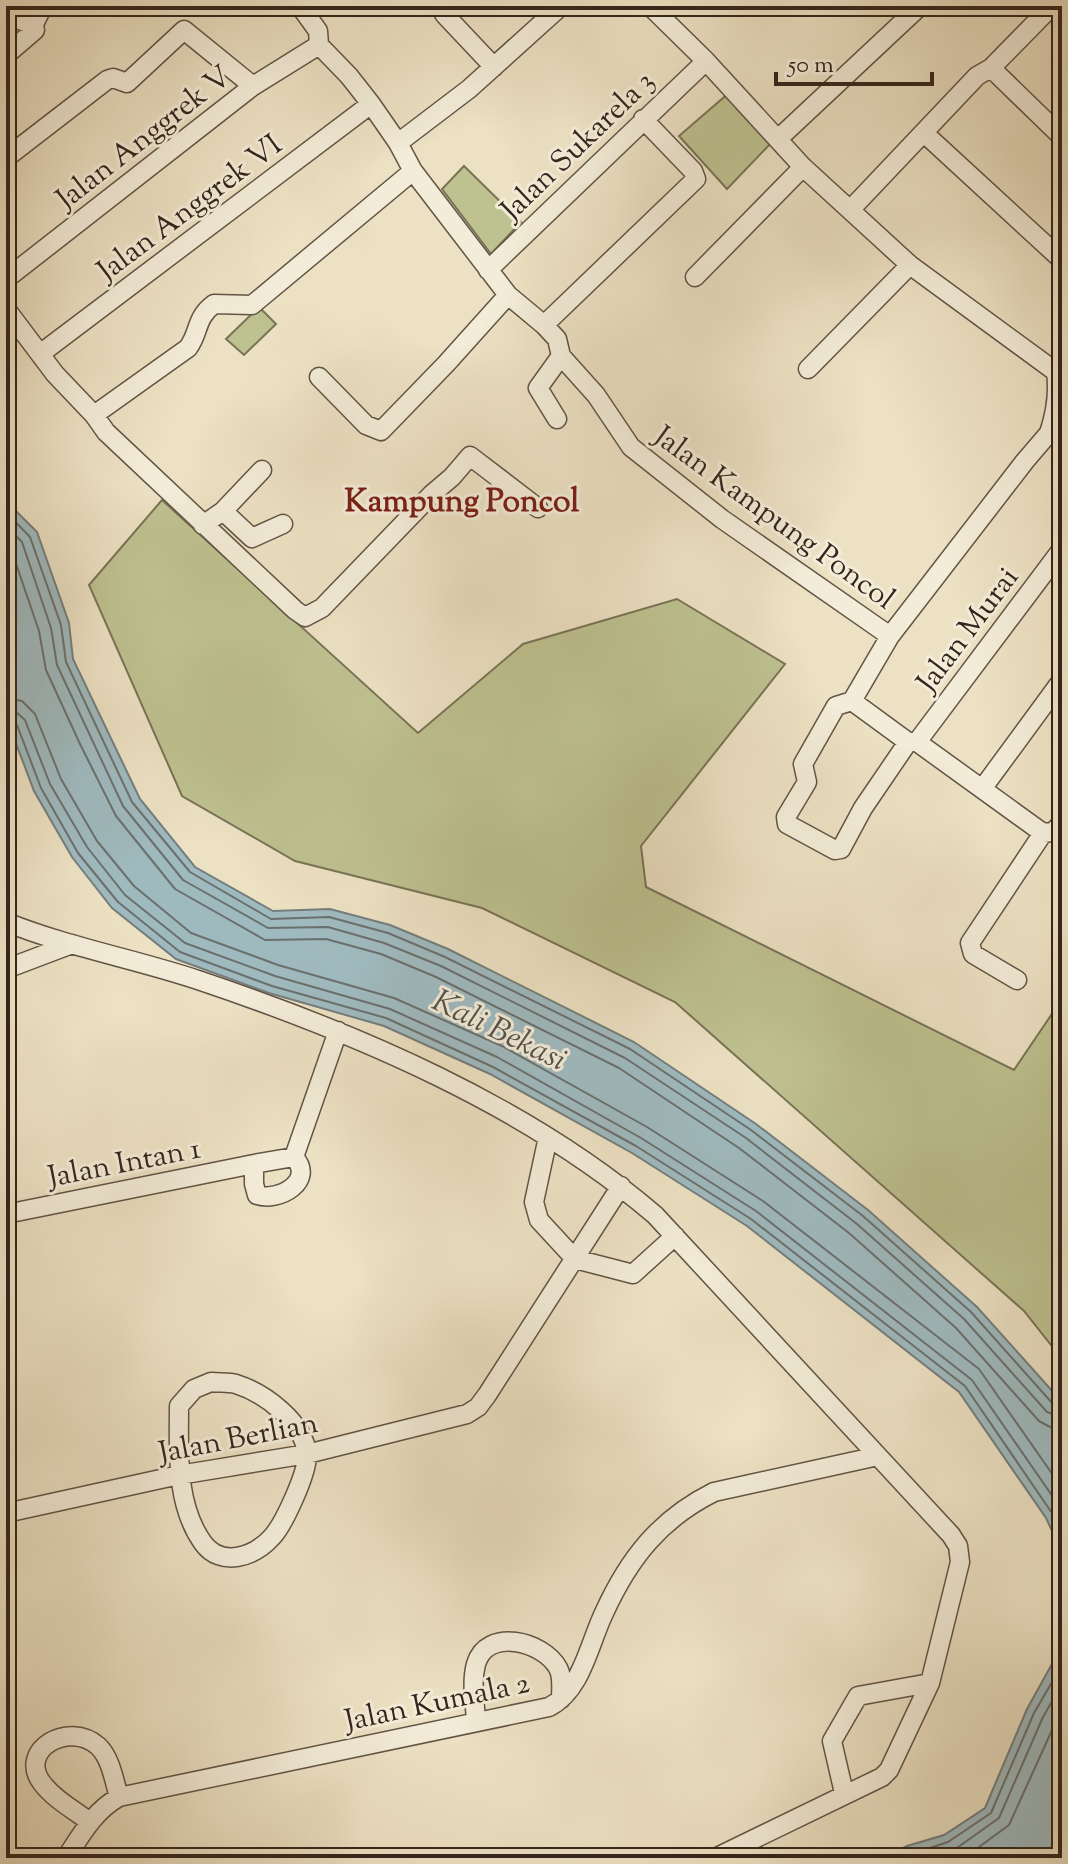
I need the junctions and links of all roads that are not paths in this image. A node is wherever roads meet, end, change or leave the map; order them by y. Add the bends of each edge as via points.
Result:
1 (43, 6) edge
2 (300, 6) edge
3 (561, 6) edge
4 (650, 6) edge
5 (920, 6) edge
6 (1052, 6) edge
7 (444, 14) dead end
8 (6, 15) edge
9 (33, 30) junction
10 (319, 45) junction
11 (6, 55) edge
12 (706, 61) junction
13 (494, 67) junction
14 (991, 68) junction
15 (253, 86) junction
16 (371, 104) junction
17 (643, 119) junction
18 (924, 133) junction
19 (1062, 137) edge
20 (778, 139) junction
21 (398, 143) junction
22 (6, 158) edge
23 (803, 167) junction
24 (413, 171) junction
25 (851, 209) junction
26 (1062, 260) edge
27 (910, 265) junction
28 (488, 270) junction
29 (695, 277) dead end
30 (6, 279) edge
31 (508, 295) junction
32 (6, 309) edge
33 (544, 325) junction
34 (40, 354) junction
35 (561, 356) junction
36 (808, 369) dead end
37 (319, 377) dead end
38 (94, 415) junction
39 (557, 419) dead end
40 (1056, 430) edge
41 (262, 470) dead end
42 (538, 508) dead end
43 (223, 511) junction
44 (283, 524) dead end
45 (203, 525) junction
46 (252, 538) junction
47 (1062, 549) edge
48 (239, 558) junction
49 (890, 636) junction
50 (1062, 680) edge
51 (852, 701) junction
52 (913, 742) junction
53 (982, 789) junction
54 (1062, 823) edge
55 (1043, 833) junction
56 (6, 922) edge
57 (72, 944) junction
58 (6, 969) edge
59 (1017, 980) dead end
60 (338, 1031) junction
61 (548, 1137) junction
62 (294, 1157) junction
63 (254, 1164) junction
64 (621, 1186) junction
65 (6, 1214) edge
66 (675, 1236) junction
67 (575, 1259) junction
68 (307, 1454) junction
69 (878, 1456) junction
70 (179, 1475) junction
71 (6, 1513) edge
72 (930, 1683) junction
73 (561, 1699) junction
74 (476, 1721) junction
75 (844, 1793) junction
76 (119, 1797) junction
77 (90, 1822) junction
78 (66, 1858) edge
79 (715, 1858) edge

1 - 9 street
2 - 10 street, Jalan Kampung Poncol via 318,31
3 - 13 street
4 - 12 street
5 - 20 street
6 - 14 street
7 - 13 street
8 - 9 street
9 - 11 street
10 - 15 street, Jalan Anggrek V
10 - 16 street, Jalan Kampung Poncol
12 - 17 street, Jalan Sukarela 3
12 - 20 street
13 - 21 street
14 - 18 street via 977,76
14 - 19 street
15 - 22 street via 184,30 127,83 107,80
15 - 30 street, Jalan Anggrek V
16 - 21 street, Jalan Kampung Poncol
16 - 34 street, Jalan Anggrek VI
17 - 28 street, Jalan Sukarela 3
17 - 33 street via 696,179
18 - 25 street
18 - 26 street
20 - 23 street
21 - 24 street, Jalan Kampung Poncol
23 - 25 street
23 - 29 street
24 - 28 street, Jalan Kampung Poncol
24 - 38 street via 252,305 214,304 205,310 188,348
25 - 27 street
27 - 36 street
27 - 40 street via 1056,372
28 - 31 street, Jalan Kampung Poncol
31 - 33 street, Jalan Kampung Poncol
31 - 37 street via 381,431 366,425
32 - 34 street
33 - 35 street, Jalan Kampung Poncol via 557,339
34 - 38 street
35 - 39 street via 538,388
35 - 49 street, Jalan Kampung Poncol via 631,447 722,519
38 - 45 street
40 - 49 street
41 - 43 street
42 - 48 street via 470,456 322,608 305,617
43 - 45 street
43 - 46 street
44 - 46 street
45 - 48 street
46 - 48 street
47 - 52 street, Jalan Murai
49 - 51 street
50 - 53 street
51 - 52 street
51 - 52 street, Jalan Murai via 836,706 806,754 807,782 787,824 841,849 863,808
52 - 53 street
53 - 55 street
54 - 55 street
55 - 59 street via 970,943 973,954
56 - 57 street
57 - 58 street
57 - 60 street via 197,979
60 - 61 street
60 - 62 street
61 - 64 street
61 - 67 street via 534,1202 539,1220
62 - 63 street, Jalan Intan 1
62 - 63 street via 302,1169 299,1182 272,1196 257,1195
63 - 65 street, Jalan Intan 1
64 - 66 street
64 - 67 street
66 - 67 street via 633,1274
66 - 69 street
67 - 68 street, Jalan Berlian via 478,1407
68 - 70 street, Jalan Berlian
68 - 70 street via 296,1424 276,1405 235,1384 211,1382 194,1389 179,1406
68 - 70 street via 299,1488 271,1538 241,1558 221,1556 204,1545
69 - 72 street via 958,1546 960,1562
69 - 73 street, Jalan Kumala 2 via 714,1492 672,1517 640,1550 605,1609 578,1677
70 - 71 street, Jalan Berlian
72 - 75 street via 889,1770
72 - 75 street via 854,1700 832,1741
73 - 74 street, Jalan Kumala 2 via 549,1707
73 - 74 street via 560,1672 551,1658 507,1640 496,1642 477,1662
74 - 76 street, Jalan Kumala 2
75 - 79 street
76 - 77 street, Jalan Kumala 2
76 - 77 street via 99,1746 83,1737 57,1737 41,1748 36,1766 40,1781
77 - 78 street, Jalan Kumala 2

